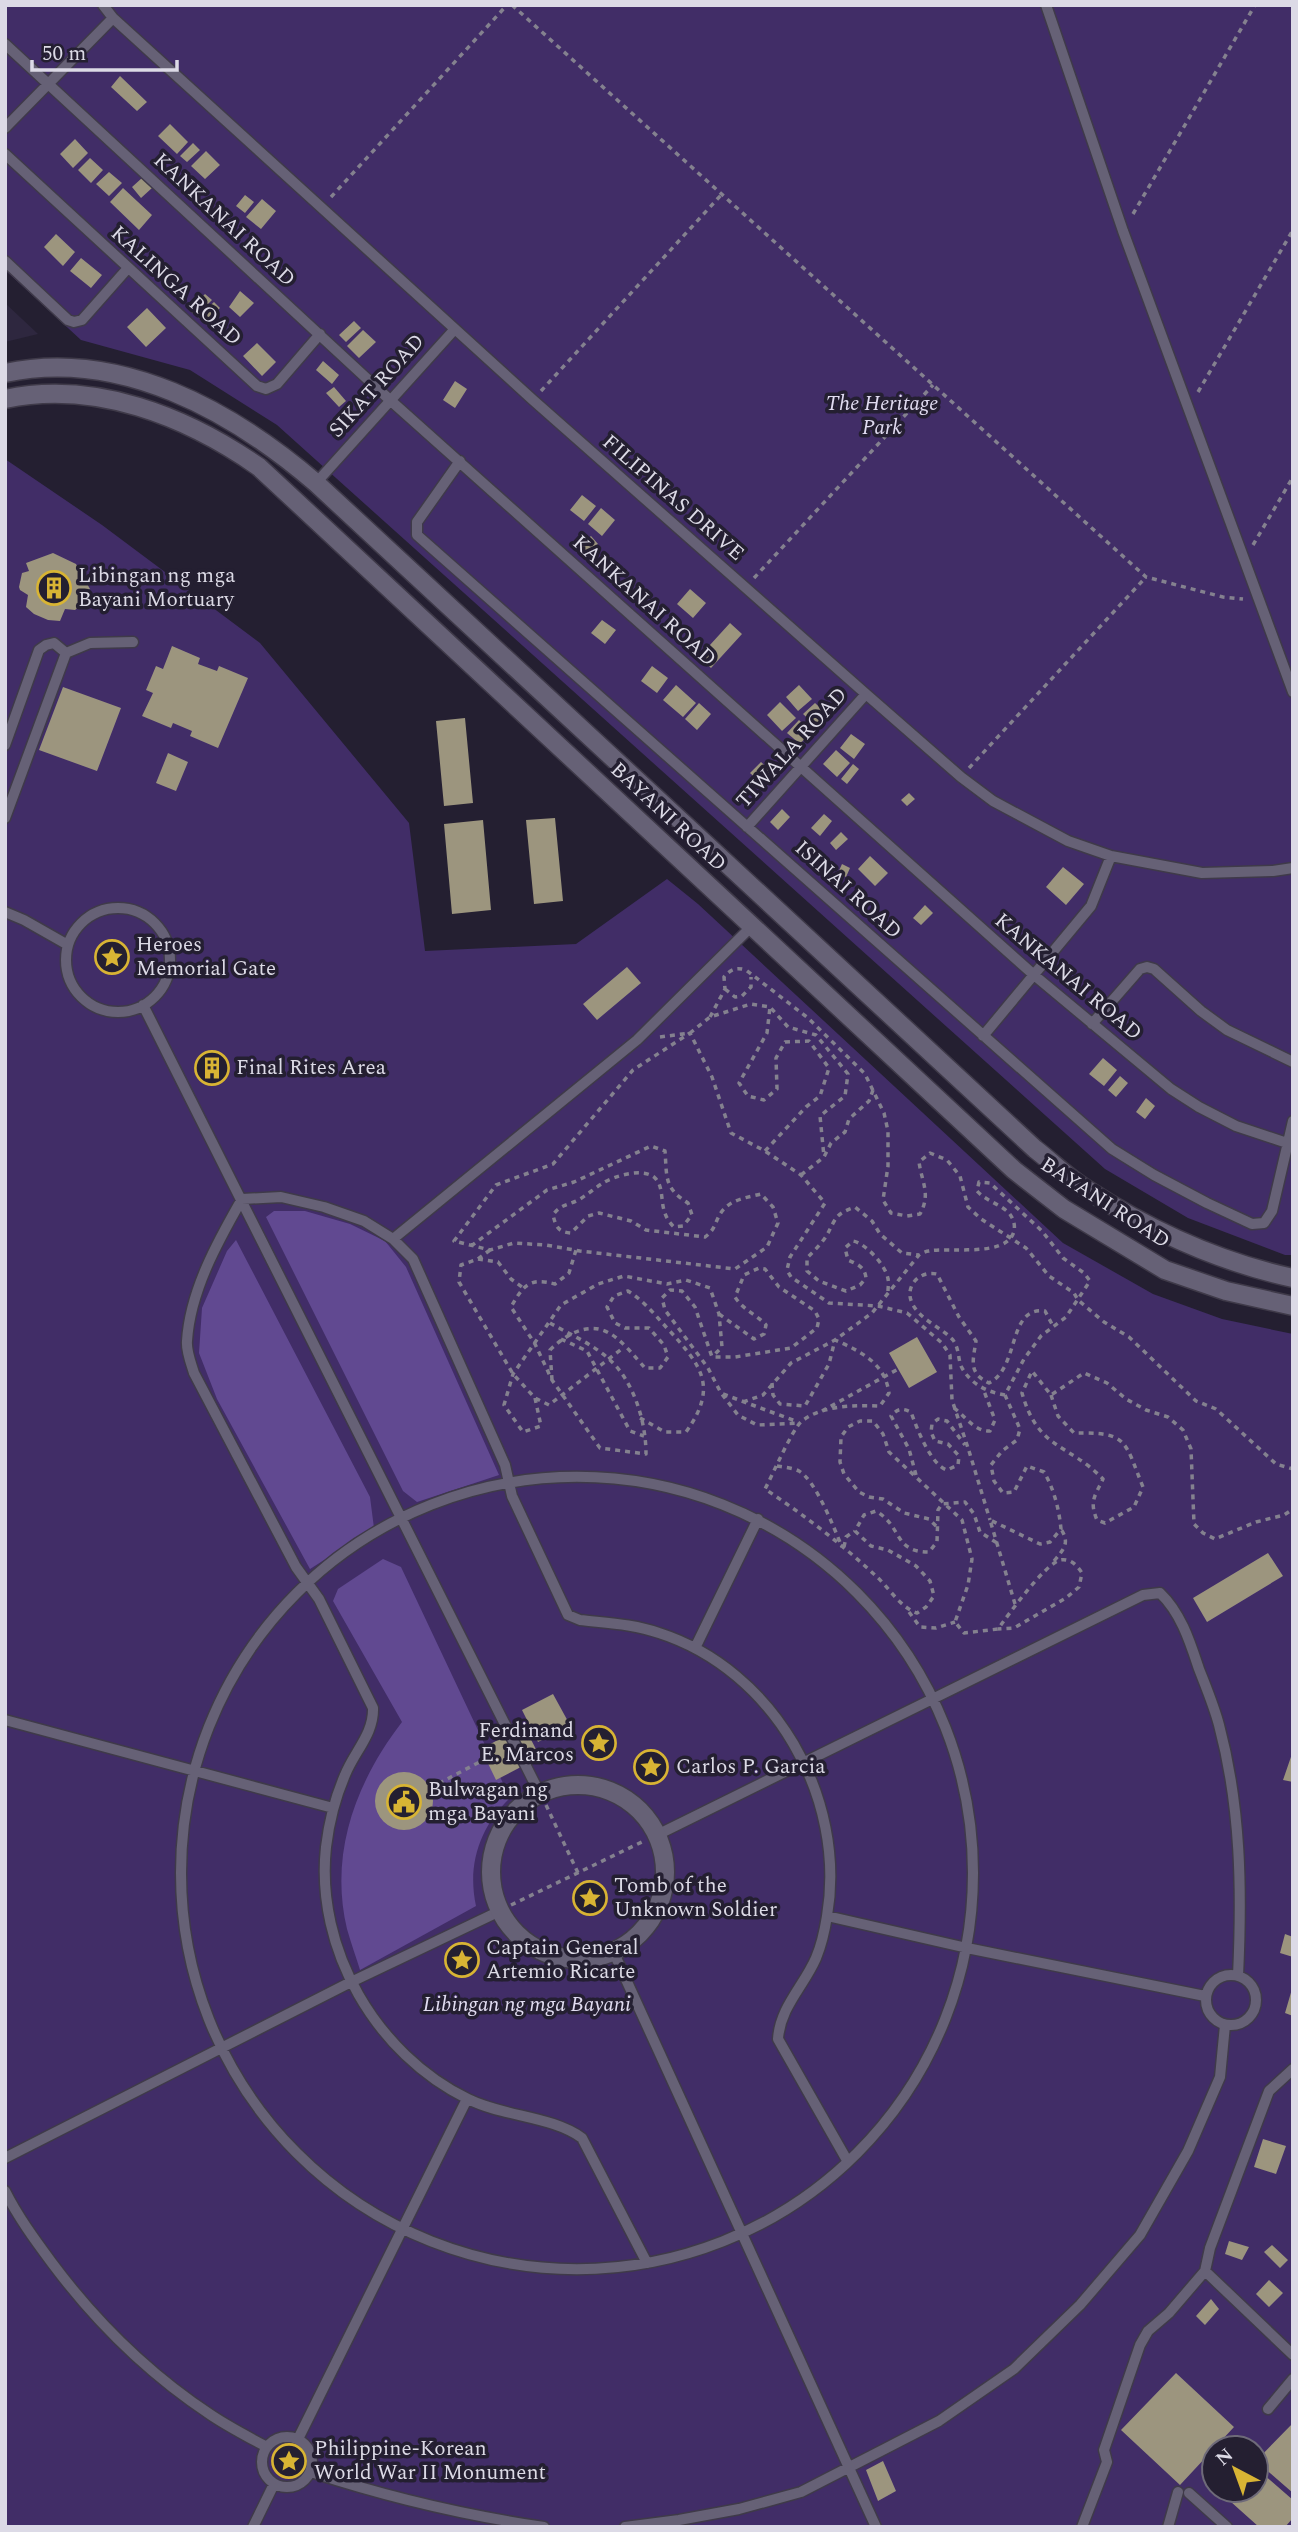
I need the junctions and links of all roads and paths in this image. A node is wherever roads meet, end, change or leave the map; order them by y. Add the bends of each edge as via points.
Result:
1 (103, 5) edge
2 (507, 5) edge
3 (512, 5) edge
4 (1046, 5) edge
5 (1255, 5) edge
6 (113, 18) junction
7 (5, 44) edge
8 (48, 84) junction
9 (5, 128) edge
10 (5, 155) edge
11 (722, 194) junction
12 (322, 206) junction
13 (1293, 230) edge
14 (1123, 231) junction
15 (5, 261) edge
16 (128, 268) junction
17 (454, 330) junction
18 (320, 334) junction
19 (5, 373) edge
20 (933, 385) junction
21 (5, 399) edge
22 (390, 400) junction
23 (533, 400) junction
24 (1189, 409) junction
25 (460, 461) junction
26 (1293, 477) edge
27 (316, 483) junction
28 (299, 502) junction
29 (1244, 561) junction
30 (1146, 577) junction
31 (746, 587) junction
32 (1259, 600) junction
33 (133, 642) dead end
34 (66, 653) junction
35 (1293, 692) edge
36 (866, 694) junction
37 (5, 745) edge
38 (800, 768) junction
39 (961, 777) junction
40 (5, 818) edge
41 (747, 827) junction
42 (1111, 856) junction
43 (1293, 868) edge
44 (5, 912) edge
45 (752, 926) junction
46 (68, 945) junction
47 (750, 975) junction
48 (1034, 975) junction
49 (725, 989) junction
50 (143, 1005) junction
51 (770, 1007) junction
52 (710, 1017) junction
53 (1092, 1024) junction
54 (690, 1033) junction
55 (983, 1036) junction
56 (637, 1040) junction
57 (1293, 1062) edge
58 (873, 1090) junction
59 (1293, 1121) edge
60 (1287, 1143) junction
61 (765, 1151) junction
62 (824, 1157) junction
63 (801, 1175) junction
64 (242, 1199) junction
65 (1012, 1237) junction
66 (393, 1239) junction
67 (471, 1246) junction
68 (490, 1250) junction
69 (576, 1250) junction
70 (919, 1255) junction
71 (478, 1259) junction
72 (1293, 1278) edge
73 (522, 1287) junction
74 (887, 1293) junction
75 (1078, 1300) junction
76 (878, 1306) junction
77 (1293, 1306) edge
78 (719, 1314) junction
79 (550, 1323) junction
80 (1053, 1326) junction
81 (569, 1334) junction
82 (561, 1339) junction
83 (835, 1340) junction
84 (535, 1344) junction
85 (624, 1347) junction
86 (712, 1357) junction
87 (610, 1360) junction
88 (598, 1368) junction
89 (900, 1368) dead end
90 (513, 1374) junction
91 (884, 1377) junction
92 (552, 1380) junction
93 (772, 1383) junction
94 (984, 1391) junction
95 (721, 1393) junction
96 (563, 1395) junction
97 (1005, 1395) junction
98 (1051, 1395) junction
99 (534, 1398) junction
100 (743, 1402) junction
101 (954, 1408) junction
102 (817, 1413) junction
103 (640, 1418) junction
104 (800, 1423) junction
105 (646, 1437) junction
106 (969, 1451) junction
107 (777, 1466) junction
108 (1293, 1469) edge
109 (917, 1478) junction
110 (509, 1483) junction
111 (942, 1503) junction
112 (1293, 1509) edge
113 (402, 1518) junction
114 (758, 1519) junction
115 (990, 1520) junction
116 (936, 1526) junction
117 (1061, 1529) junction
118 (855, 1531) junction
119 (997, 1543) junction
120 (843, 1549) junction
121 (1051, 1565) junction
122 (308, 1583) junction
123 (1015, 1604) junction
124 (908, 1610) junction
125 (955, 1622) junction
126 (998, 1629) junction
127 (695, 1648) junction
128 (934, 1697) junction
129 (5, 1720) edge
130 (491, 1756) dead end
131 (804, 1761) junction
132 (194, 1772) junction
133 (430, 1788) dead end
134 (540, 1794) junction
135 (332, 1808) junction
136 (657, 1835) junction
137 (578, 1873) junction
138 (500, 1910) junction
139 (827, 1916) junction
140 (967, 1948) junction
141 (613, 1951) junction
142 (1238, 1976) junction
143 (351, 1982) junction
144 (1205, 1996) junction
145 (1225, 2025) junction
146 (220, 2049) junction
147 (1293, 2068) edge
148 (467, 2099) junction
149 (5, 2158) edge
150 (848, 2161) junction
151 (5, 2191) edge
152 (402, 2230) junction
153 (742, 2233) junction
154 (647, 2263) junction
155 (1205, 2271) junction
156 (1293, 2355) edge
157 (1293, 2379) edge
158 (1268, 2409) dead end
159 (298, 2439) junction
160 (267, 2447) junction
161 (850, 2469) junction
162 (311, 2472) junction
163 (274, 2484) junction
164 (253, 2527) edge
165 (544, 2527) edge
166 (625, 2527) edge
167 (876, 2527) edge
168 (1082, 2527) edge
169 (1168, 2527) edge
170 (1227, 2527) edge

1 - 6 lane, FILIPINAS DRIVE
2 - 12 path
3 - 11 path
4 - 14 lane
5 - 14 path
6 - 8 lane
6 - 12 lane, FILIPINAS DRIVE
7 - 8 lane, KANKANAI ROAD
8 - 9 lane
8 - 18 lane, KANKANAI ROAD
10 - 16 lane, KALINGA ROAD
11 - 20 path
11 - 23 path
12 - 17 lane, FILIPINAS DRIVE
13 - 24 path
14 - 24 lane
15 - 16 lane via 74,322 82,320
16 - 18 lane, KALINGA ROAD via 257,386 266,389 277,384
17 - 22 lane, SIKAT ROAD
17 - 23 lane, FILIPINAS DRIVE
18 - 22 lane, KANKANAI ROAD
19 - 27 main road, BAYANI ROAD via 64,367 123,375 191,398 281,452
20 - 30 path
20 - 31 path
21 - 28 main road, BAYANI ROAD via 64,395 117,400 177,419 227,444
22 - 25 lane, KANKANAI ROAD
22 - 27 lane, SIKAT ROAD
23 - 31 lane, FILIPINAS DRIVE
24 - 29 lane
25 - 38 lane, KANKANAI ROAD
25 - 41 lane, ISINAI ROAD via 416,522 416,535
26 - 29 path
27 - 28 main road
27 - 72 main road, BAYANI ROAD via 1045,1157 1084,1188 1180,1241
28 - 45 main road, BAYANI ROAD
29 - 32 lane
30 - 32 path via 1223,597
30 - 39 path
31 - 36 lane, FILIPINAS DRIVE
32 - 35 lane
33 - 34 lane via 90,642
34 - 37 lane via 54,643 39,650
34 - 40 lane
36 - 38 lane, TIWALA ROAD
36 - 39 lane, FILIPINAS DRIVE
38 - 41 lane, TIWALA ROAD
38 - 48 lane, KANKANAI ROAD
39 - 42 lane, FILIPINAS DRIVE via 1030,823
41 - 55 lane, ISINAI ROAD
42 - 43 lane, FILIPINAS DRIVE via 1202,873
42 - 48 lane via 1091,906
44 - 46 lane
45 - 56 lane
45 - 77 main road, BAYANI ROAD via 1014,1170 1064,1209 1165,1270 1226,1291
46 - 50 lane via 69,978 89,1004 121,1012
46 - 50 lane via 89,917 111,909 135,911 155,924 167,944 169,968 160,989
47 - 49 path via 734,968 724,977
47 - 49 path via 751,987 742,996 735,997
47 - 58 path via 808,1018 865,1074
48 - 53 lane, KANKANAI ROAD
48 - 55 lane
49 - 52 path
50 - 64 lane
51 - 52 path via 751,1004
51 - 61 path via 766,1033 738,1083 748,1097 764,1100 777,1089 776,1059 785,1042 809,1041 829,1068 820,1096
51 - 62 path via 788,1027 816,1035 848,1074 845,1096 820,1116
52 - 54 path
53 - 57 lane via 1140,969 1147,967 1227,1030
53 - 60 lane, KANKANAI ROAD via 1199,1107 1236,1126
54 - 56 path
54 - 61 path via 732,1133
54 - 67 path via 633,1070 553,1164 496,1185 454,1241
55 - 60 lane, ISINAI ROAD via 1112,1149 1252,1224 1264,1223 1272,1211
56 - 66 lane
58 - 62 path
58 - 65 path via 888,1131 883,1200 891,1213 920,1214 926,1190 919,1162 930,1153 947,1160 960,1175 968,1207
59 - 60 lane, ISINAI ROAD
61 - 63 path
62 - 63 path
63 - 76 path via 825,1203 790,1257 787,1270 791,1278 829,1303
64 - 66 lane via 281,1197 324,1207 364,1221
64 - 113 lane
64 - 122 lane via 191,1311 186,1344 194,1373
65 - 70 path via 998,1247
65 - 75 path
65 - 75 path via 1011,1217 986,1201 977,1191 979,1182 990,1183 1090,1280
66 - 110 lane via 413,1259
67 - 68 path
67 - 69 path via 547,1190 651,1146 665,1152 673,1194 688,1203 692,1216 683,1226 674,1227 665,1219 656,1178 635,1173 605,1181 577,1201 558,1207 553,1214 558,1230 571,1233 588,1216 599,1213 646,1230 705,1237 724,1209 739,1199 761,1195 773,1207 778,1223 767,1247 735,1269
68 - 69 path via 545,1244
68 - 71 path
69 - 73 path via 569,1273 555,1284 540,1280
70 - 74 path
70 - 74 path via 902,1253 855,1207 832,1221 826,1237 807,1258 807,1271 846,1291 860,1285 865,1273 848,1260 845,1248 853,1241 862,1242 888,1278
71 - 73 path via 498,1262
71 - 90 path via 461,1265 459,1282
73 - 84 path via 511,1307
74 - 76 path
75 - 80 path
75 - 108 path via 1129,1337 1196,1401 1216,1409 1276,1464
76 - 83 path
76 - 101 path via 907,1312 942,1343 950,1355
78 - 79 path via 710,1288 686,1280 667,1284 624,1276 598,1283 561,1305
78 - 86 path via 722,1347
78 - 86 path via 754,1339 764,1334 766,1325 741,1308 735,1297 744,1275 759,1268 816,1311 819,1319 817,1328 791,1348
79 - 81 path
79 - 84 path
80 - 94 path via 1045,1311 1034,1309 1023,1317 997,1378 989,1382 980,1379 971,1361 976,1341 943,1282 928,1272 917,1278 910,1289 911,1302 955,1343 962,1367
80 - 97 path via 1024,1359
81 - 82 path
81 - 85 path via 587,1328 609,1333
81 - 87 path
82 - 88 path via 587,1351
82 - 92 path via 551,1350
83 - 91 path via 861,1351
83 - 93 path via 791,1363
83 - 93 path via 829,1364 805,1406 780,1404
84 - 90 path
84 - 92 path
85 - 87 path
85 - 103 path via 645,1367 660,1368 668,1357 649,1328 615,1323 607,1307 614,1296 628,1291 642,1300 686,1349 702,1377 704,1396 686,1432 665,1432
86 - 95 path via 695,1307 682,1291 670,1290 662,1298 665,1310
87 - 88 path
87 - 103 path via 629,1384
88 - 96 path
88 - 105 path via 630,1431
89 - 91 path
90 - 99 path
90 - 99 path via 504,1405 523,1432 541,1426
91 - 102 path
91 - 102 path via 889,1393 880,1406
92 - 96 path
93 - 100 path via 763,1395
94 - 97 path
94 - 101 path via 995,1420 990,1431 977,1429
95 - 100 path
95 - 104 path via 738,1415 757,1425
96 - 99 path via 549,1405
96 - 105 path via 600,1448 646,1454
97 - 117 path via 1020,1429 1017,1440 991,1465 994,1481 1003,1493 1014,1492 1027,1466 1044,1472 1051,1483
98 - 98 path via 1032,1371 1022,1393 1027,1411 1045,1438 1089,1464 1103,1479 1093,1499 1097,1520 1105,1523 1134,1507 1143,1487 1129,1452 1107,1433 1074,1433 1058,1416
98 - 112 path via 1084,1373 1146,1410 1168,1417 1183,1430 1191,1449 1194,1524 1215,1539
100 - 104 path
101 - 106 path
102 - 104 path
103 - 105 path
104 - 107 path
106 - 109 path via 954,1428 938,1419 932,1424 935,1441 948,1444 959,1456 958,1465 947,1470 939,1467 911,1412 897,1409 891,1416 909,1449
106 - 115 path
107 - 120 path via 799,1471 811,1485
107 - 120 path via 765,1489
109 - 111 path
109 - 116 path via 889,1452 873,1421 848,1427 841,1437 840,1462 859,1492 929,1519
110 - 113 lane via 454,1497
110 - 114 lane via 560,1477 662,1485
110 - 127 lane via 568,1615 658,1632
111 - 116 path
111 - 119 path via 965,1503 980,1532
111 - 125 path via 962,1520 972,1559
113 - 122 lane via 353,1547
113 - 134 lane
114 - 127 lane
114 - 128 lane via 843,1576 909,1653
115 - 117 path via 1040,1544 1050,1542
115 - 119 path
116 - 118 path via 937,1542 929,1552 905,1547 888,1518 876,1511 864,1515
117 - 121 path via 1066,1547
118 - 120 path via 846,1537
118 - 124 path via 871,1546 916,1566 930,1581 934,1597 917,1613
119 - 123 path
120 - 124 path
121 - 123 path
121 - 126 path via 1067,1560 1077,1566 1082,1573 1079,1587 1014,1628
122 - 132 lane via 270,1624 238,1670 212,1719
122 - 135 lane via 373,1708 371,1727
123 - 126 path
124 - 125 path via 920,1627
125 - 126 path via 964,1633
127 - 131 lane via 760,1699
128 - 131 lane
128 - 140 lane via 954,1744 974,1845 974,1897
128 - 142 lane via 1143,1595 1160,1593 1172,1605 1191,1644 1219,1723 1231,1781 1241,1903
129 - 132 lane
130 - 133 path
131 - 136 lane
131 - 139 lane via 820,1802 828,1842
132 - 135 lane
132 - 146 lane via 183,1828 182,1908 199,1997
134 - 136 main road via 573,1785 607,1790 636,1807
134 - 137 path
134 - 138 main road via 513,1814 496,1844 491,1878
135 - 143 lane via 326,1849 327,1898 333,1937
136 - 137 path
136 - 141 main road via 665,1868 660,1902 641,1931
137 - 138 path
138 - 141 main road via 520,1937 548,1954 581,1959
138 - 143 lane
139 - 140 lane
139 - 150 lane via 816,1958 779,2024 778,2039
140 - 144 lane
140 - 150 lane via 945,2019 911,2085
141 - 153 lane
142 - 144 lane via 1223,1976 1211,1984
142 - 145 lane via 1253,1987 1256,2007 1240,2024
143 - 146 lane
143 - 148 lane via 397,2047
144 - 145 lane via 1213,2019
145 - 161 lane via 1220,2077 1188,2151 1140,2235 1080,2305 1014,2369 939,2421
146 - 149 lane
146 - 152 lane via 278,2136 315,2173
147 - 155 lane via 1269,2091
148 - 152 lane
148 - 154 lane via 503,2113 563,2126 582,2138
150 - 153 lane via 780,2213
151 - 160 lane via 77,2297 118,2340 212,2416
152 - 154 lane via 449,2249 534,2267 597,2269
152 - 159 lane
153 - 154 lane
153 - 161 lane
155 - 156 lane
155 - 168 lane via 1140,2345 1104,2450 1108,2462
157 - 158 lane
159 - 160 lane via 287,2437
159 - 162 lane via 311,2453
160 - 163 lane via 262,2468
161 - 166 lane via 801,2493 739,2509
161 - 167 lane
162 - 163 lane via 295,2487
162 - 165 lane via 411,2502
163 - 164 lane
169 - 170 lane via 1183,2493

